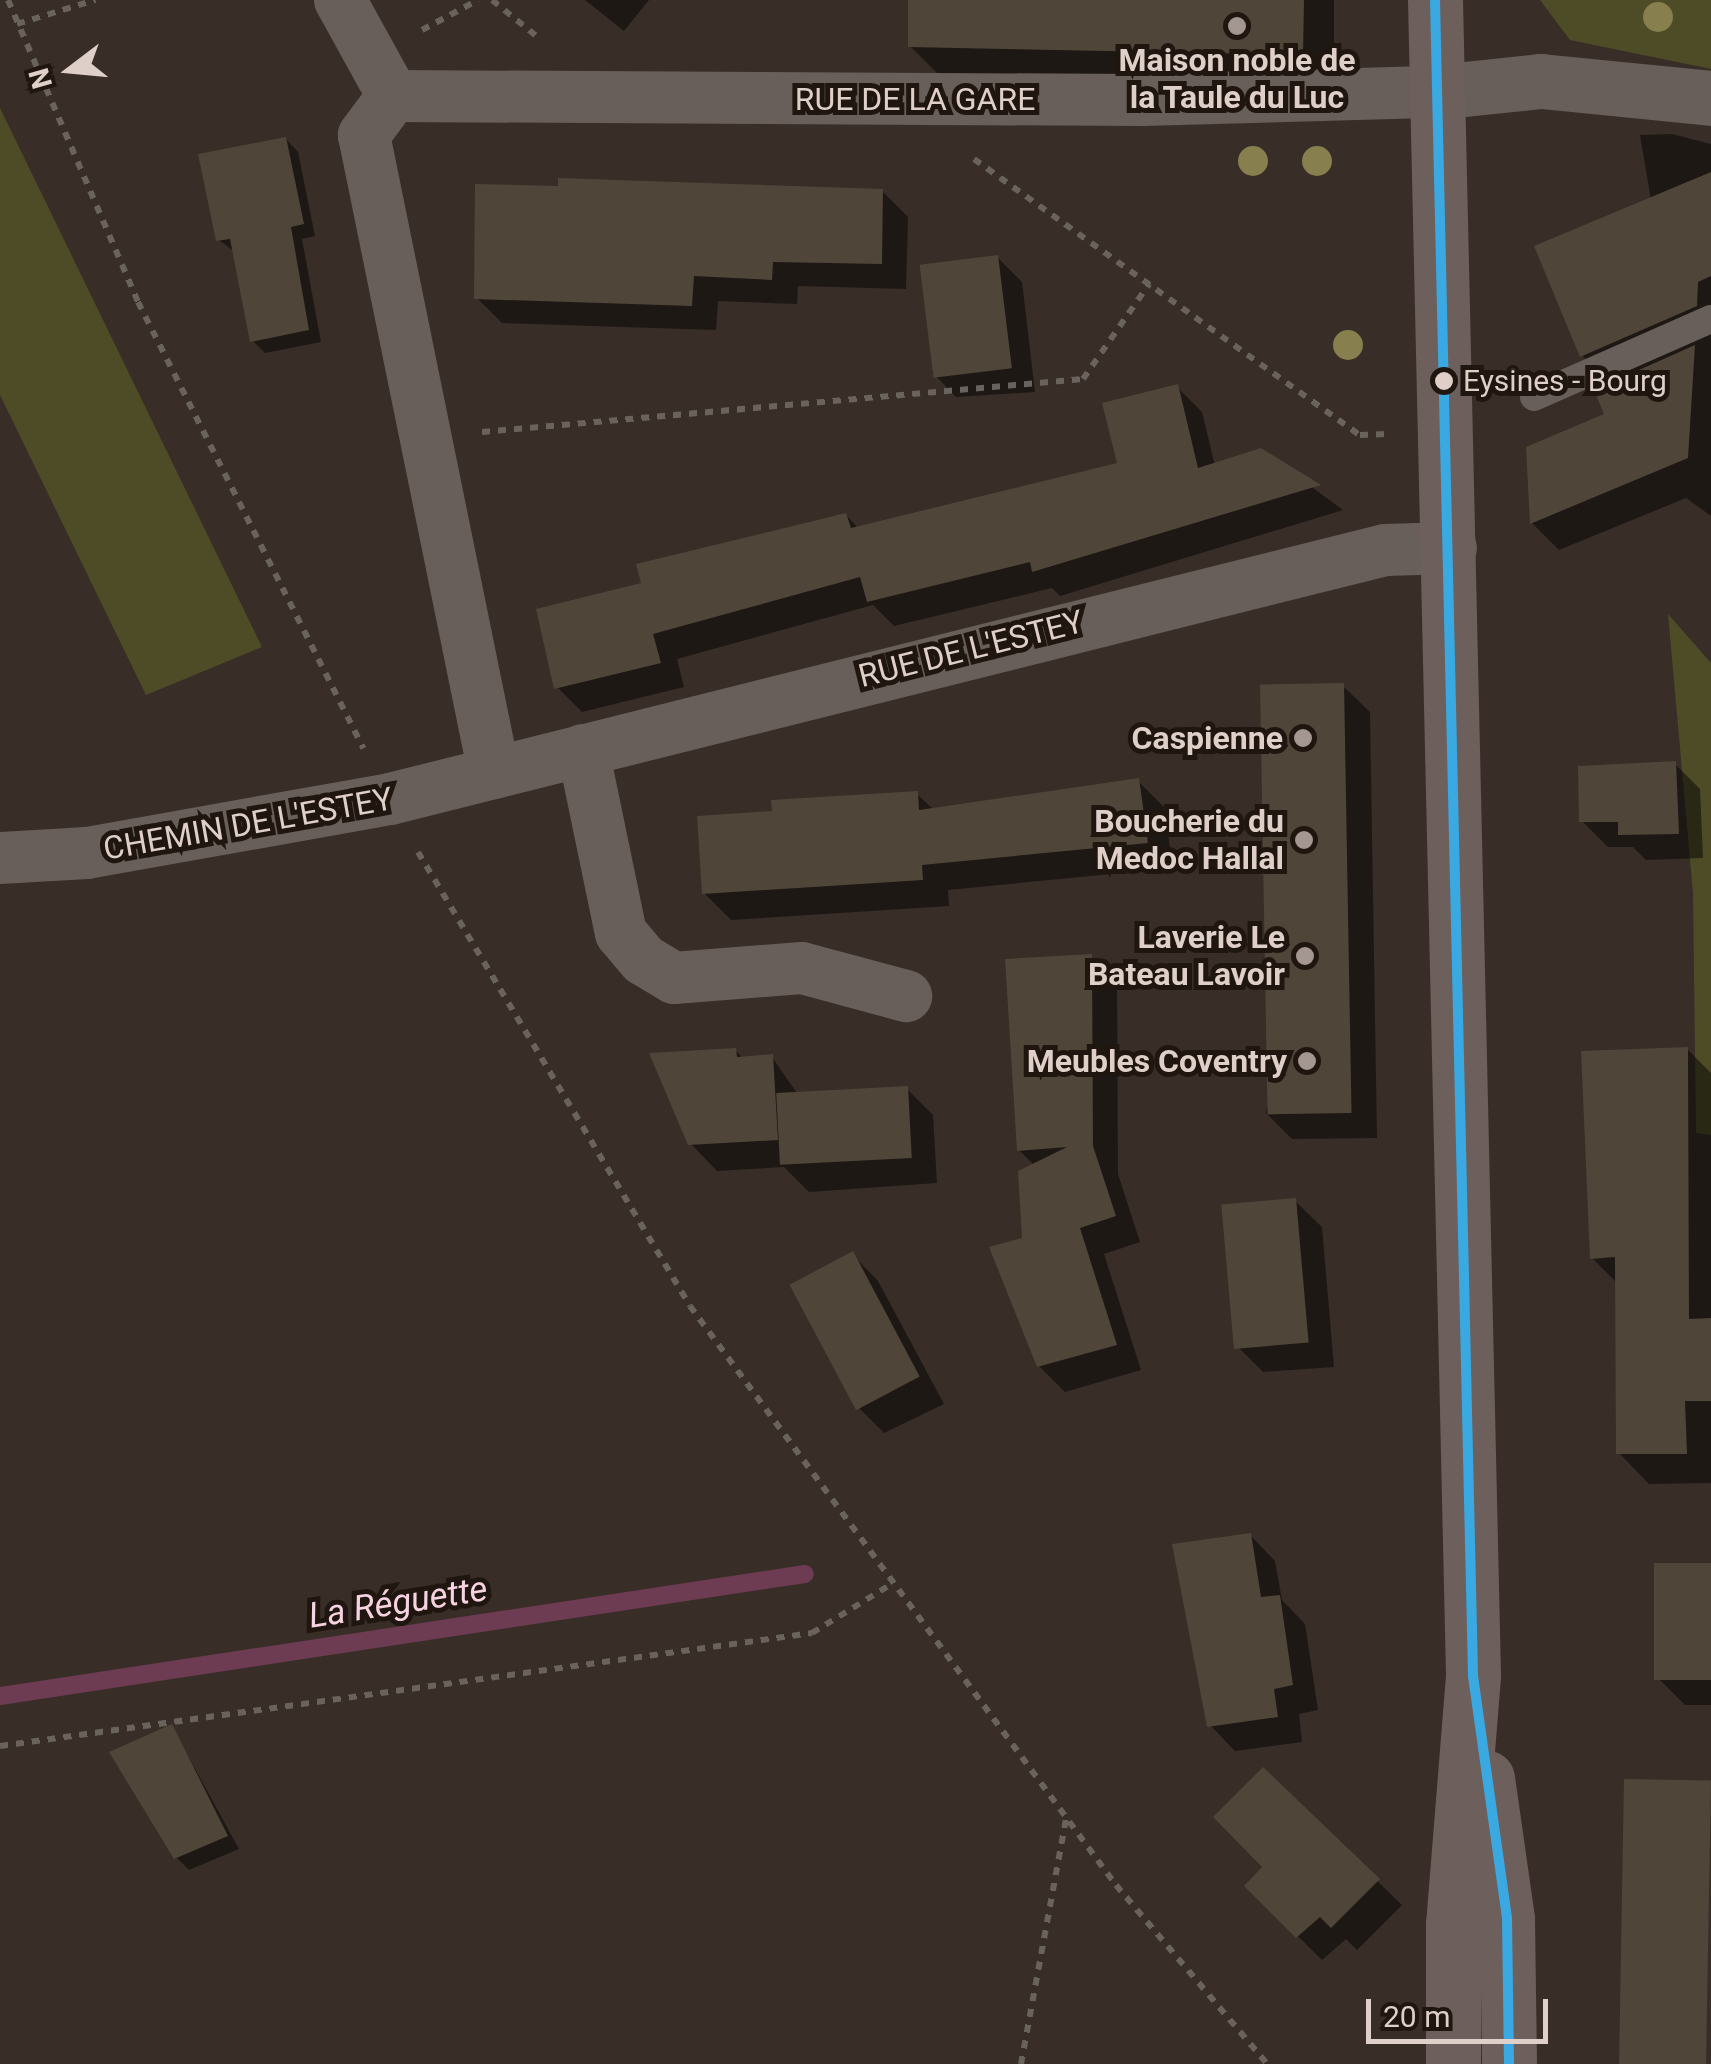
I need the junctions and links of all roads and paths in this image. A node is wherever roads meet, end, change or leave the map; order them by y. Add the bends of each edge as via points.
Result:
1 (8, 0) edge
2 (95, 0) edge
3 (340, 0) edge
4 (1435, 0) edge
5 (17, 24) junction
6 (1436, 92) junction
7 (393, 96) junction
8 (1711, 98) edge
9 (950, 99) junction
10 (1149, 284) junction
11 (1711, 319) edge
12 (1534, 397) dead end
13 (1441, 433) junction
14 (426, 438) junction
15 (1451, 548) junction
16 (584, 750) junction
17 (494, 772) junction
18 (390, 799) junction
19 (0, 858) edge
20 (906, 996) dead end
21 (890, 1585) junction
22 (1473, 1676) junction
23 (0, 1746) edge
24 (1066, 1817) junction
25 (1022, 2064) edge
26 (1267, 2064) edge
27 (1453, 2064) edge
28 (1509, 2064) edge

1 - 5 path
2 - 5 path
3 - 7 street
4 - 6 main road
5 - 18 path via 138,302
6 - 8 street via 1541,81
6 - 9 street, RUE DE LA GARE
6 - 13 main road
7 - 9 street, RUE DE LA GARE
7 - 14 street via 364,135
9 - 10 path via 966,153
10 - 13 path via 1360,435
10 - 14 path via 1083,379
11 - 12 lane
13 - 15 main road
14 - 17 street
15 - 16 street, RUE DE L'ESTEY via 1385,550
15 - 22 main road
16 - 17 street, RUE DE L'ESTEY
16 - 20 street via 621,933 644,960 674,978 802,968
17 - 18 street, CHEMIN DE L'ESTEY
18 - 19 street, CHEMIN DE L'ESTEY via 87,853
18 - 21 path via 690,1306
21 - 23 path via 812,1633
21 - 24 path
22 - 27 main road via 1453,1924
22 - 28 main road via 1507,1920
24 - 25 path
24 - 26 path

